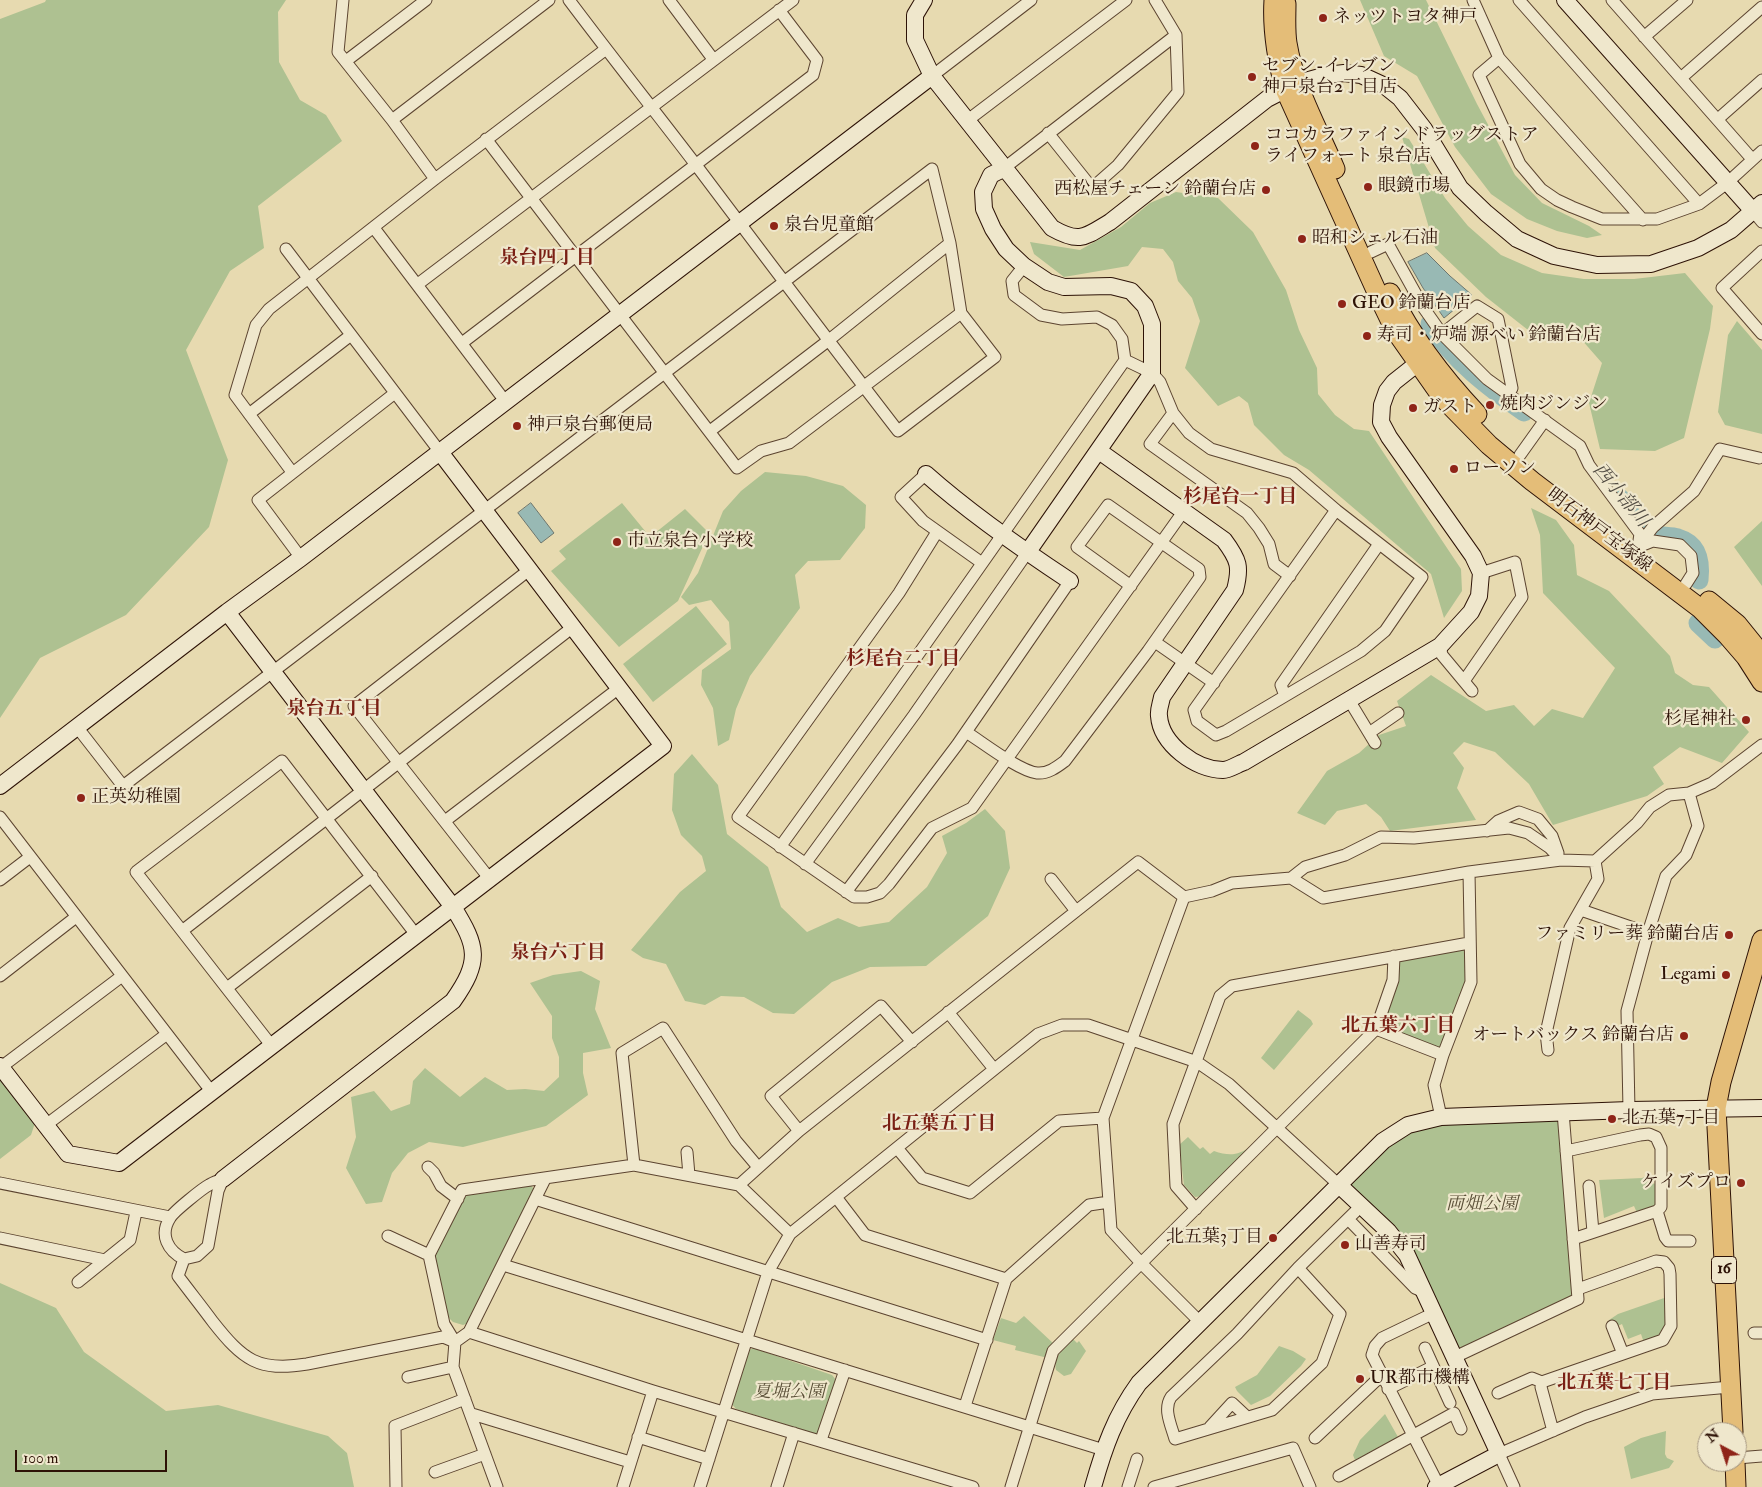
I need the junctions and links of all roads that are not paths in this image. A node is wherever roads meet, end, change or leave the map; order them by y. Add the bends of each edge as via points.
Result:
1 (343, 0) edge
2 (426, 0) edge
3 (549, 0) edge
4 (569, 0) edge
5 (670, 0) edge
6 (793, 0) edge
7 (924, 0) edge
8 (1031, 0) edge
9 (1126, 0) edge
10 (1155, 0) edge
11 (1274, 0) edge
12 (1286, 0) edge
13 (1473, 0) edge
14 (1519, 0) edge
15 (1565, 0) edge
16 (1612, 0) edge
17 (1687, 0) edge
18 (1762, 7) edge
19 (780, 10) junction
20 (1176, 35) junction
21 (1644, 37) junction
22 (606, 49) junction
23 (1499, 58) junction
24 (713, 59) junction
25 (346, 61) junction
26 (932, 76) junction
27 (1681, 78) junction
28 (1762, 80) edge
29 (1292, 86) junction
30 (651, 107) junction
31 (1718, 119) junction
32 (392, 120) junction
33 (968, 120) junction
34 (1048, 134) junction
35 (486, 140) junction
36 (1762, 151) edge
37 (1752, 159) junction
38 (696, 165) junction
39 (1003, 169) junction
40 (435, 179) junction
41 (1727, 183) junction
42 (532, 198) junction
43 (1699, 204) junction
44 (1759, 212) edge
45 (1643, 220) junction
46 (739, 223) junction
47 (374, 228) junction
48 (950, 243) junction
49 (286, 249) dead end
50 (1762, 251) edge
51 (1371, 252) junction
52 (576, 256) junction
53 (1024, 266) junction
54 (308, 279) junction
55 (784, 281) junction
56 (418, 284) junction
57 (961, 313) junction
58 (620, 314) junction
59 (1761, 329) edge
60 (351, 334) junction
61 (1442, 334) junction
62 (829, 340) junction
63 (462, 344) junction
64 (1124, 360) junction
65 (1418, 363) junction
66 (664, 373) junction
67 (1152, 373) junction
68 (863, 386) junction
69 (395, 393) junction
70 (1509, 394) junction
71 (505, 401) junction
72 (1173, 412) junction
73 (249, 414) junction
74 (1545, 420) junction
75 (710, 431) junction
76 (1099, 451) junction
77 (440, 452) junction
78 (1520, 455) junction
79 (1759, 458) dead end
80 (292, 472) junction
81 (926, 474) joint
82 (1336, 510) junction
83 (484, 511) junction
84 (1182, 512) junction
85 (937, 532) junction
86 (1002, 535) junction
87 (1162, 542) junction
88 (1379, 544) junction
89 (1638, 547) junction
90 (1027, 553) junction
91 (301, 558) junction
92 (982, 563) junction
93 (529, 570) junction
94 (1481, 573) junction
95 (1290, 576) junction
96 (1070, 581) joint
97 (1686, 584) junction
98 (1131, 586) junction
99 (227, 612) junction
100 (573, 627) junction
101 (1155, 642) junction
102 (1440, 646) junction
103 (1762, 656) edge
104 (1185, 663) junction
105 (272, 672) junction
106 (1464, 681) junction
107 (1762, 682) edge
108 (1214, 683) junction
109 (619, 688) junction
110 (1472, 691) dead end
111 (1285, 696) junction
112 (1349, 700) junction
113 (1398, 713) dead end
114 (78, 727) junction
115 (966, 732) junction
116 (1369, 733) junction
117 (1375, 743) dead end
118 (1762, 746) edge
119 (1006, 758) junction
120 (398, 763) junction
121 (0, 786) edge
122 (363, 791) junction
123 (1689, 793) junction
124 (0, 817) edge
125 (327, 819) junction
126 (445, 821) junction
127 (1487, 831) junction
128 (780, 847) junction
129 (30, 856) junction
130 (1560, 860) junction
131 (1595, 861) junction
132 (805, 864) junction
133 (1469, 872) junction
134 (372, 876) junction
135 (489, 878) junction
136 (1291, 878) junction
137 (1051, 879) dead end
138 (0, 880) edge
139 (846, 892) junction
140 (1184, 897) junction
141 (453, 906) junction
142 (1076, 910) junction
143 (1581, 910) junction
144 (76, 917) junction
145 (182, 931) junction
146 (1648, 933) junction
147 (417, 936) junction
148 (1762, 940) edge
149 (1470, 943) junction
150 (1394, 956) junction
151 (0, 976) edge
152 (122, 976) junction
153 (227, 988) junction
154 (948, 1012) junction
155 (1376, 1029) junction
156 (167, 1034) junction
157 (1132, 1039) junction
158 (912, 1042) junction
159 (271, 1045) junction
160 (1548, 1050) dead end
161 (1443, 1055) junction
162 (1196, 1062) junction
163 (0, 1067) edge
164 (994, 1069) junction
165 (211, 1091) junction
166 (1716, 1108) junction
167 (1762, 1108) edge
168 (1629, 1110) junction
169 (1563, 1112) junction
170 (1441, 1117) junction
171 (1103, 1118) junction
172 (46, 1125) junction
173 (1276, 1129) junction
174 (799, 1131) junction
175 (897, 1148) junction
176 (1566, 1151) junction
177 (686, 1152) dead end
178 (634, 1165) junction
179 (428, 1167) dead end
180 (758, 1167) junction
181 (689, 1175) junction
182 (223, 1179) junction
183 (545, 1179) junction
184 (0, 1183) edge
185 (739, 1185) junction
186 (1339, 1185) junction
187 (1589, 1186) dead end
188 (836, 1196) junction
189 (535, 1199) junction
190 (458, 1200) junction
191 (1110, 1202) junction
192 (1361, 1206) junction
193 (1196, 1209) junction
194 (1658, 1211) junction
195 (136, 1212) junction
196 (170, 1217) junction
197 (1348, 1218) junction
198 (1593, 1232) junction
199 (790, 1234) junction
200 (388, 1236) dead end
201 (0, 1238) edge
202 (1573, 1239) junction
203 (1690, 1241) dead end
204 (429, 1254) junction
205 (184, 1259) junction
206 (105, 1260) junction
207 (1141, 1263) junction
208 (503, 1265) junction
209 (1298, 1268) junction
210 (768, 1272) junction
211 (1006, 1278) junction
212 (78, 1282) dead end
213 (1578, 1289) junction
214 (1424, 1292) junction
215 (1434, 1313) junction
216 (1200, 1322) junction
217 (1612, 1326) dead end
218 (468, 1332) junction
219 (746, 1339) junction
220 (987, 1340) junction
221 (456, 1342) junction
222 (1424, 1348) dead end
223 (1623, 1354) junction
224 (1455, 1357) junction
225 (453, 1367) junction
226 (1432, 1367) junction
227 (845, 1370) junction
228 (1381, 1376) junction
229 (408, 1377) dead end
230 (1542, 1382) junction
231 (1730, 1387) junction
232 (1388, 1389) junction
233 (653, 1391) junction
234 (1498, 1393) dead end
235 (465, 1399) junction
236 (1450, 1403) dead end
237 (965, 1406) junction
238 (724, 1411) junction
239 (472, 1414) junction
240 (1247, 1417) junction
241 (1732, 1422) edge
242 (1030, 1427) junction
243 (1208, 1428) junction
244 (1461, 1428) dead end
245 (1553, 1431) junction
246 (794, 1433) junction
247 (1413, 1436) junction
248 (638, 1437) junction
249 (1315, 1438) dead end
250 (821, 1440) junction
251 (1104, 1450) junction
252 (485, 1454) junction
253 (1499, 1454) junction
254 (1762, 1456) edge
255 (1747, 1457) edge
256 (709, 1459) junction
257 (1137, 1459) dead end
258 (630, 1462) junction
259 (435, 1472) dead end
260 (1735, 1472) edge
261 (1339, 1476) dead end
262 (625, 1486) edge
263 (1438, 1486) edge
264 (396, 1487) edge
265 (497, 1487) edge
266 (700, 1487) edge
267 (777, 1487) edge
268 (973, 1487) edge
269 (1011, 1487) edge
270 (1093, 1487) edge
271 (1128, 1487) edge
272 (1154, 1487) edge
273 (1310, 1487) edge
274 (1514, 1487) edge
275 (1736, 1487) edge

1 - 25 street via 338,52
2 - 25 street
3 - 32 street
4 - 22 street
5 - 24 street
6 - 19 street
7 - 26 street via 915,15 915,40
8 - 26 street
9 - 33 street
10 - 20 street
11 - 29 main road, 明石神戸宝塚線 via 1276,57
12 - 29 main road, 明石神戸宝塚線
13 - 23 street
14 - 43 street
15 - 41 street
16 - 21 street
17 - 21 street
18 - 27 street
19 - 24 street
19 - 38 street via 817,60 813,75
20 - 34 street
20 - 34 street via 1178,92 1118,165 1092,188
21 - 27 street
22 - 30 street
22 - 35 street
23 - 45 street
23 - 45 street via 1478,75 1520,164 1541,189 1564,204 1602,219
24 - 30 street
25 - 32 street
26 - 33 street
26 - 46 street
27 - 31 street
28 - 31 street
29 - 39 street via 1267,100 1110,222 1084,238 1066,236 1052,228
29 - 44 street via 1344,73 1385,86 1400,98 1424,129 1460,188 1517,239 1554,256 1597,266 1651,264 1698,248
29 - 51 main road, 明石神戸宝塚線
29 - 65 main road, 明石神戸宝塚線 via 1380,299 1395,330
30 - 38 street
30 - 42 street
31 - 37 street
32 - 40 street
33 - 39 street
34 - 39 street
35 - 40 street
35 - 42 street
36 - 37 street
37 - 41 street
38 - 46 street
38 - 52 street
39 - 53 street via 991,175 983,192 984,209 992,229 1006,249
40 - 47 street
41 - 43 street
41 - 44 street
42 - 52 street
42 - 56 street
43 - 45 street via 1657,220
46 - 55 street
46 - 58 street
47 - 54 street
47 - 56 street
48 - 55 street via 932,169
48 - 57 street
48 - 62 street
49 - 54 street
50 - 59 street via 1722,288
51 - 61 street via 1388,244 1423,308
51 - 78 main road, 明石神戸宝塚線 via 1398,308 1428,355 1461,397
52 - 58 street
52 - 63 street
53 - 64 street via 1012,281 1014,295 1041,315 1062,319 1097,317 1112,325 1122,339
53 - 67 street via 1048,282 1064,287 1111,286 1131,291 1146,306 1152,324
54 - 60 street
54 - 73 street via 269,309 256,325 235,395
55 - 62 street
55 - 66 street
56 - 63 street
57 - 68 street
57 - 68 street via 995,357 898,431
58 - 66 street
58 - 71 street
60 - 69 street
60 - 73 street
61 - 70 street via 1487,379
61 - 70 street via 1477,306 1498,319 1512,388
62 - 68 street
62 - 75 street
63 - 71 street
64 - 67 street
64 - 86 street
65 - 94 street via 1387,391 1381,422 1473,556
65 - 107 main road, 明石神戸宝塚線 via 1442,396 1489,445 1701,609 1746,657
66 - 75 street
66 - 83 street
67 - 72 street via 1160,382
67 - 76 street
68 - 75 street via 789,443 760,451 737,468
69 - 77 street
69 - 80 street
70 - 74 street
71 - 77 street
72 - 82 street via 1189,433 1211,449 1293,473
72 - 95 street via 1150,444 1247,513 1260,528 1274,564
73 - 80 street
74 - 78 street
74 - 89 street via 1580,446 1588,466 1640,534
76 - 84 street
76 - 90 street
77 - 83 street
77 - 91 street
78 - 89 main road, 明石神戸宝塚線
79 - 89 street via 1720,449 1694,491 1653,526
80 - 91 street via 258,500
81 - 85 street via 901,496 923,522
81 - 86 street
82 - 88 street
82 - 95 street
83 - 93 street
83 - 105 street
84 - 87 street
84 - 104 street via 1224,540 1235,554 1240,573 1235,590
85 - 92 street
85 - 128 street via 899,593 738,817
86 - 90 street
86 - 92 street
87 - 98 street
87 - 98 street via 1108,505 1077,548
87 - 101 street via 1199,569 1200,577
88 - 111 street via 1281,685
88 - 111 street via 1422,577 1385,631 1361,651
89 - 97 main road, 明石神戸宝塚線
89 - 97 street via 1653,541 1680,545 1691,556 1692,573
90 - 96 street
90 - 132 street
91 - 99 street
92 - 128 street
93 - 100 street
93 - 120 street via 354,706
94 - 102 street via 1479,596 1471,612
94 - 106 street via 1515,562 1522,596
95 - 108 street
96 - 115 street
97 - 103 main road, 明石神戸宝塚線 via 1737,624
98 - 119 street
99 - 105 street
99 - 114 street
100 - 109 street
100 - 120 street
101 - 104 street
101 - 119 street via 1060,765 1037,773
102 - 106 street via 1442,656
102 - 112 street
104 - 108 street
104 - 112 street via 1162,697 1158,716 1163,733 1174,747 1208,768 1224,770 1244,762
105 - 114 street via 123,786
105 - 122 street
106 - 110 street
108 - 111 street via 1194,710 1197,722 1216,735
109 - 126 street
109 - 135 street via 663,746
112 - 116 street
113 - 116 street
114 - 121 street
115 - 119 street
115 - 139 street
116 - 117 street
118 - 123 street via 1712,783
119 - 139 street via 972,808 932,828 880,893 854,897
120 - 122 street
120 - 126 street
122 - 125 street
122 - 141 street
123 - 131 street via 1669,795 1650,807
123 - 146 street via 1698,826 1686,854 1666,876
124 - 129 street
125 - 134 street
125 - 145 street
125 - 145 street via 282,761 136,872
126 - 135 street
127 - 130 street via 1509,828 1528,833 1550,848
127 - 130 street via 1498,821 1519,812 1538,819 1552,836
127 - 136 street via 1414,838 1381,837 1345,855 1305,867
128 - 132 street
129 - 138 street
129 - 144 street
130 - 131 street
130 - 133 street
131 - 143 street via 1598,879
132 - 139 street
133 - 136 street via 1323,898
133 - 149 street
134 - 147 street
134 - 153 street
135 - 141 street
136 - 140 street via 1232,882 1212,891
137 - 142 street
140 - 142 street via 1138,862
140 - 157 street
141 - 147 street
141 - 182 street via 467,930 473,950 466,982 453,1001
142 - 154 street
143 - 146 street
143 - 160 street via 1570,928 1546,1033
144 - 151 street
144 - 152 street
145 - 153 street
146 - 168 street via 1627,1011
147 - 159 street
148 - 166 main road, 16 via 1720,1082
149 - 150 street
149 - 161 street via 1471,982
150 - 155 street via 1393,980
150 - 162 street via 1232,986 1220,996
152 - 156 street
152 - 163 street
153 - 159 street
154 - 158 street
154 - 164 street
155 - 161 street
155 - 173 street
156 - 165 street
156 - 172 street
157 - 162 street
157 - 164 street via 1088,1025 1062,1025 1038,1034
157 - 171 street
158 - 174 street
158 - 174 street via 881,1006 771,1096
159 - 165 street
161 - 170 street via 1434,1085
162 - 173 street via 1229,1084
162 - 193 street via 1173,1124 1176,1186
163 - 172 street
164 - 175 street
165 - 172 street via 119,1163 68,1154
166 - 167 street
166 - 168 street
166 - 231 main road, 16
168 - 169 street
169 - 170 street
169 - 176 street
170 - 186 street via 1408,1125 1392,1135
171 - 175 street via 1059,1121 970,1194 922,1178
171 - 191 street
173 - 186 street
173 - 193 street
174 - 180 street
175 - 188 street
176 - 194 street via 1640,1135 1656,1137 1661,1148 1661,1207
176 - 202 street
177 - 181 street
178 - 180 street via 622,1053 664,1028 736,1141
178 - 181 street
178 - 183 street
179 - 190 street via 441,1186
180 - 185 street
181 - 185 street
182 - 196 street via 207,1185
182 - 205 street via 208,1246 197,1256
183 - 189 street
183 - 190 street via 462,1190
184 - 195 street
185 - 199 street
186 - 192 street
186 - 216 street
187 - 198 street
188 - 199 street
188 - 211 street via 865,1235
189 - 208 street
189 - 210 street
190 - 204 street
191 - 207 street via 1111,1230
191 - 211 street via 1089,1205
192 - 197 street
192 - 214 street via 1388,1231 1407,1255
193 - 207 street
194 - 198 street
194 - 203 street via 1668,1241
195 - 196 street
195 - 206 street via 130,1240
196 - 205 street via 165,1230 167,1244
197 - 209 street
197 - 214 street via 1415,1288
198 - 202 street
199 - 210 street
200 - 204 street
201 - 206 street
202 - 213 street
204 - 221 street via 444,1324
205 - 221 street via 178,1276 232,1346 246,1358 265,1365 285,1368 443,1337
206 - 212 street
207 - 216 street
207 - 242 street via 1053,1350
208 - 218 street
208 - 219 street
209 - 240 street via 1340,1314 1322,1364 1272,1410
209 - 243 street via 1167,1403 1175,1439
210 - 219 street
210 - 220 street
211 - 220 street
213 - 223 street via 1656,1261 1664,1262 1669,1268 1669,1331 1663,1340
213 - 224 street via 1578,1299
214 - 215 street
215 - 224 street
215 - 228 street via 1382,1338 1375,1346 1372,1355
216 - 251 street via 1139,1383 1120,1412
217 - 223 street
218 - 221 street
218 - 233 street
219 - 227 street
219 - 238 street
220 - 237 street
221 - 225 street
222 - 226 street
223 - 230 street
224 - 253 street
225 - 229 street
225 - 235 street
226 - 232 street
226 - 236 street
227 - 237 street
227 - 250 street
228 - 232 street
228 - 249 street
230 - 234 street via 1532,1378
230 - 245 street
231 - 241 main road, 16
231 - 245 street via 1652,1394
232 - 247 street
233 - 238 street
233 - 248 street
235 - 239 street
235 - 264 street via 395,1426
237 - 242 street
238 - 246 street
238 - 256 street
239 - 252 street
239 - 258 street
240 - 243 street
240 - 243 street via 1232,1403
242 - 251 street
242 - 269 street
244 - 247 street via 1454,1413
245 - 253 street
246 - 250 street
246 - 267 street
247 - 261 street
247 - 263 street
248 - 256 street
248 - 258 street
250 - 268 street
251 - 270 street
252 - 259 street
252 - 265 street
253 - 263 street
253 - 274 street
254 - 255 street
256 - 266 street
257 - 271 street
258 - 262 street
260 - 275 main road
272 - 273 street via 1293,1448

